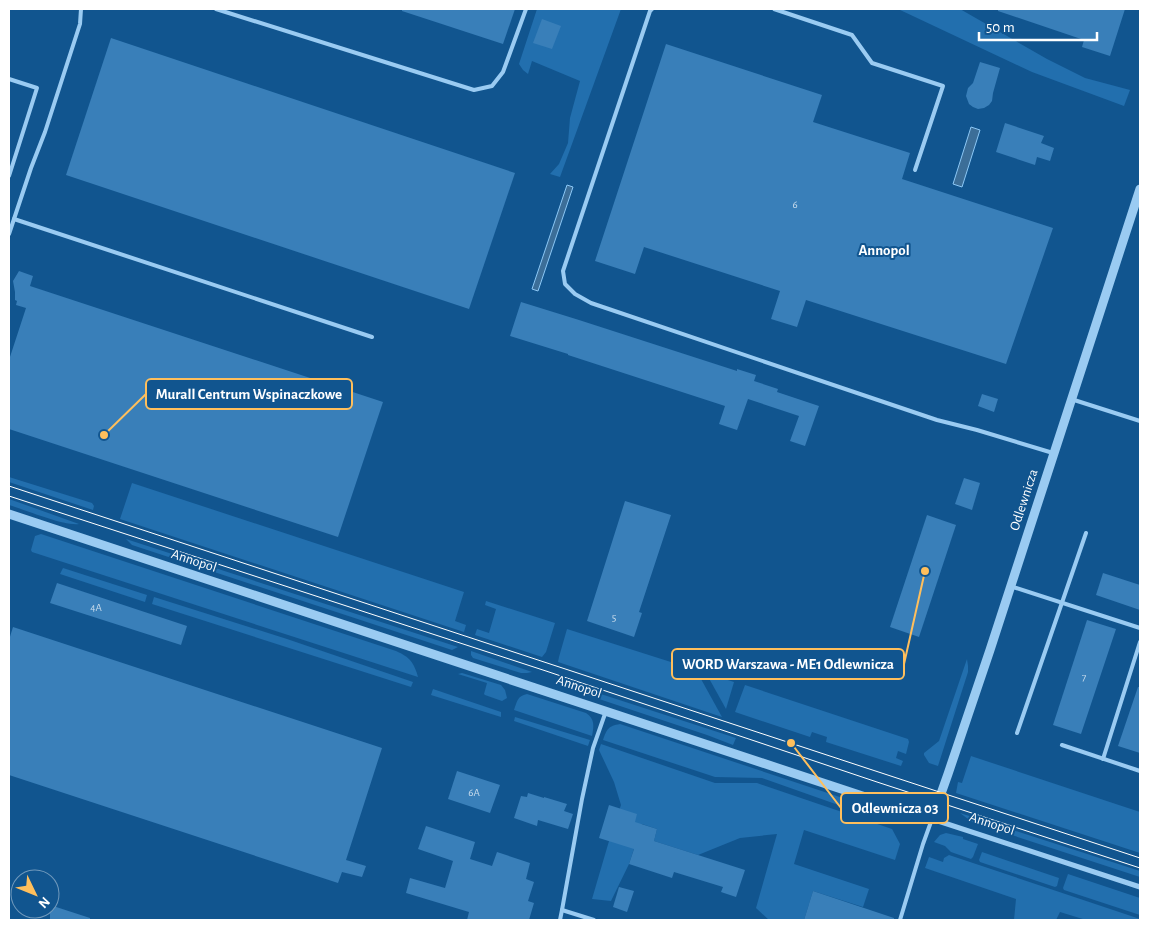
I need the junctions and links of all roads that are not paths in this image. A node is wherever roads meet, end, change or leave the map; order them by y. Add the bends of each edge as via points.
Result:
1 (81, 9) edge
2 (216, 9) edge
3 (526, 9) edge
4 (652, 9) edge
5 (774, 9) edge
6 (9, 79) edge
7 (915, 170) dead end
8 (9, 176) edge
9 (1140, 189) edge
10 (14, 219) junction
11 (9, 234) edge
12 (372, 337) dead end
13 (1072, 399) junction
14 (1140, 421) edge
15 (1054, 453) junction
16 (9, 514) edge
17 (1086, 533) dead end
18 (1010, 586) junction
19 (1062, 602) junction
20 (1140, 628) edge
21 (1140, 642) edge
22 (876, 650) dead end
23 (884, 652) dead end
24 (606, 711) junction
25 (1017, 733) dead end
26 (1062, 745) dead end
27 (1103, 758) junction
28 (1140, 771) edge
29 (932, 819) junction
30 (1140, 887) edge
31 (562, 910) junction
32 (560, 920) edge
33 (594, 920) edge
34 (900, 920) edge

1 - 10 lane via 80,24
2 - 3 lane via 474,90 492,86 504,72
4 - 15 lane via 563,271 565,284 591,303 937,420
5 - 7 lane via 852,35 872,63 943,86
6 - 8 lane via 37,88
9 - 13 street, Odlewnicza
10 - 11 lane
10 - 12 lane
13 - 14 lane
13 - 15 street, Odlewnicza
15 - 18 street, Odlewnicza
16 - 24 street, Annopol
17 - 19 lane
18 - 19 lane
18 - 29 street, Odlewnicza
19 - 20 lane
19 - 25 lane
21 - 27 lane
22 - 23 lane
24 - 29 street, Annopol
24 - 31 lane via 591,756
26 - 27 lane
27 - 28 lane
29 - 30 street, Annopol
29 - 34 lane
31 - 32 lane
31 - 33 lane

